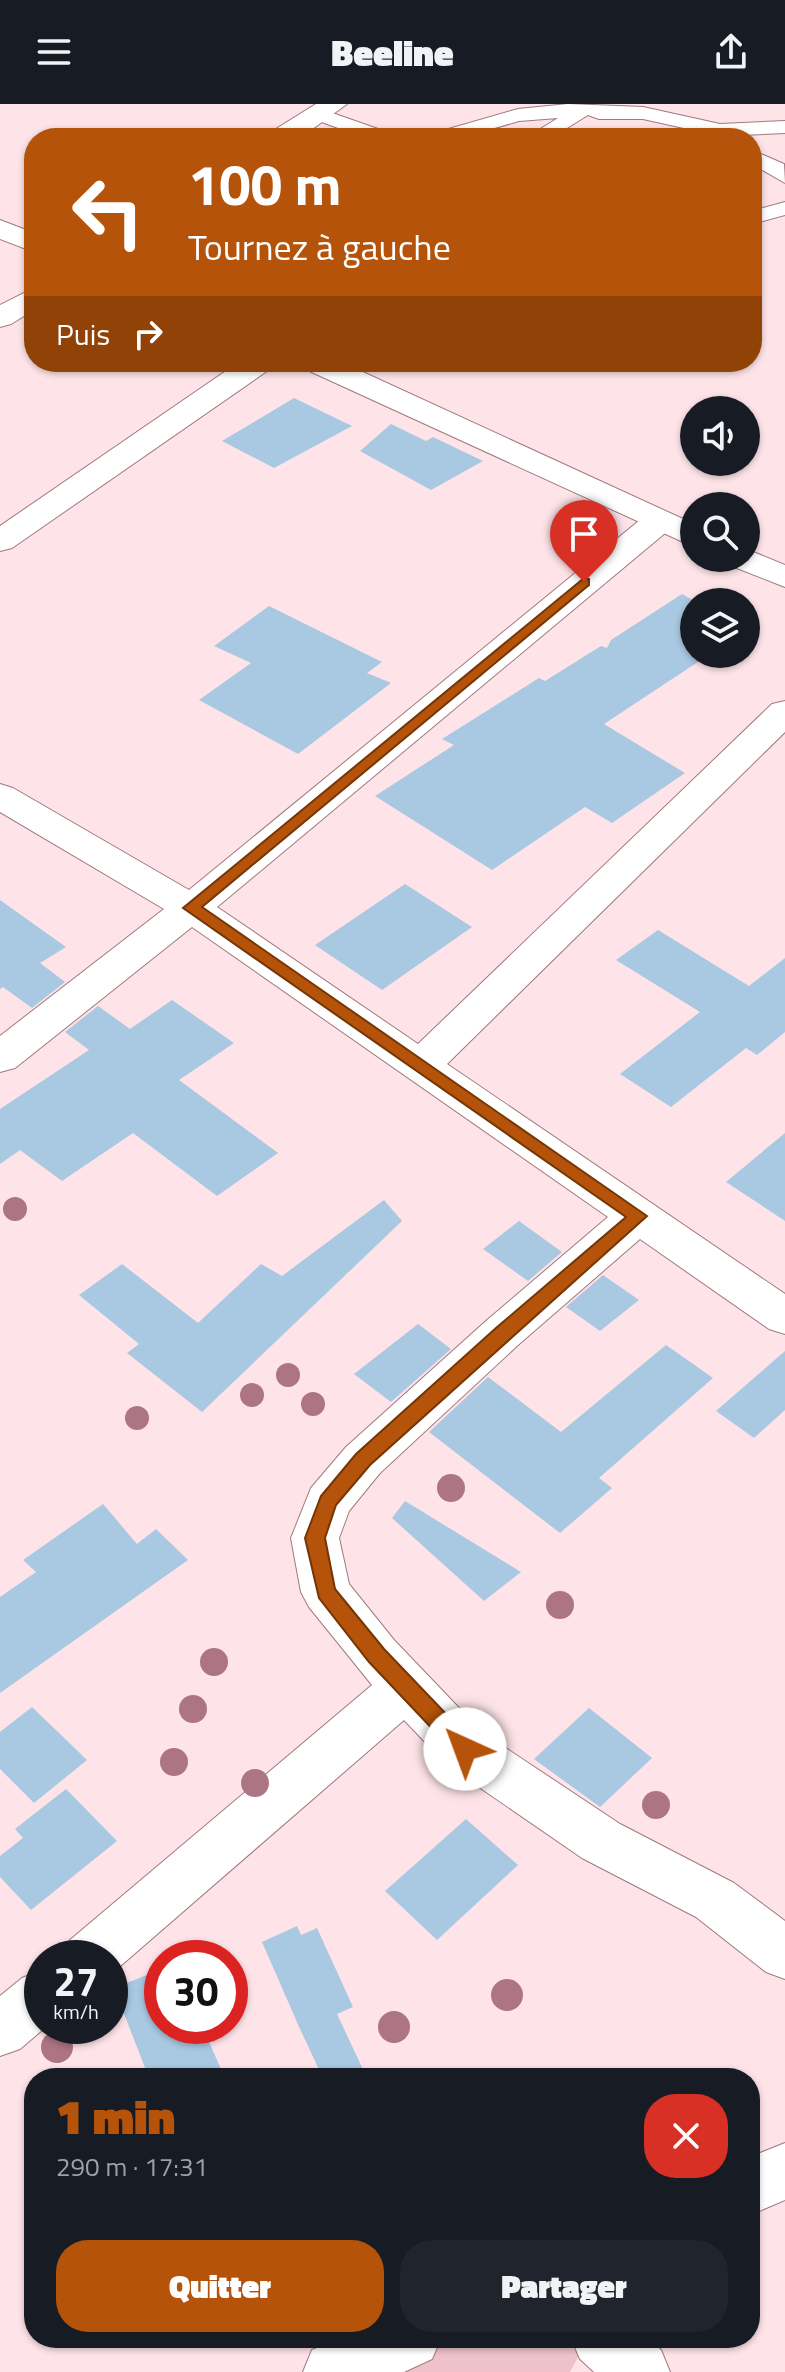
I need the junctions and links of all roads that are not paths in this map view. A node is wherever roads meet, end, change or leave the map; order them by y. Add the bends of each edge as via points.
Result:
1 (583, 106) edge
2 (326, 109) edge
3 (680, 121) junction
4 (785, 127) edge
5 (297, 128) edge
6 (360, 128) edge
7 (473, 128) edge
8 (551, 128) edge
9 (694, 128) edge
10 (711, 128) edge
11 (762, 128) edge
12 (762, 161) edge
13 (785, 177) edge
14 (785, 208) edge
15 (762, 215) edge
16 (0, 229) edge
17 (24, 239) edge
18 (24, 303) edge
19 (0, 318) edge
20 (245, 372) edge
21 (337, 372) edge
22 (658, 522) junction
23 (680, 531) edge
24 (0, 541) edge
25 (760, 566) edge
26 (785, 577) edge
27 (785, 712) edge
28 (0, 796) edge
29 (191, 908) junction
30 (0, 1058) edge
31 (420, 1066) junction
32 (638, 1216) junction
33 (785, 1317) edge
34 (406, 1687) junction
35 (111, 1940) edge
36 (785, 1954) edge
37 (24, 2011) edge
38 (0, 2030) edge
39 (785, 2171) edge
40 (760, 2182) edge
41 (388, 2348) edge
42 (612, 2348) edge
43 (334, 2372) edge
44 (639, 2372) edge

1 - 3 lane via 599,113 643,113
1 - 7 lane
1 - 8 lane
2 - 5 street
2 - 6 lane
3 - 9 lane
3 - 10 lane
4 - 11 lane
12 - 13 lane
14 - 15 lane
16 - 17 street
18 - 19 street
20 - 24 street
21 - 22 street
22 - 23 street
22 - 29 street
25 - 26 street
27 - 31 street
28 - 29 street
29 - 30 street
29 - 31 street
31 - 32 street
32 - 33 street
32 - 34 street via 363,1460 328,1502 315,1538 326,1592
34 - 35 street
34 - 36 street via 465,1749 601,1841 715,1900
37 - 38 street
39 - 40 street
41 - 43 street
42 - 44 street

